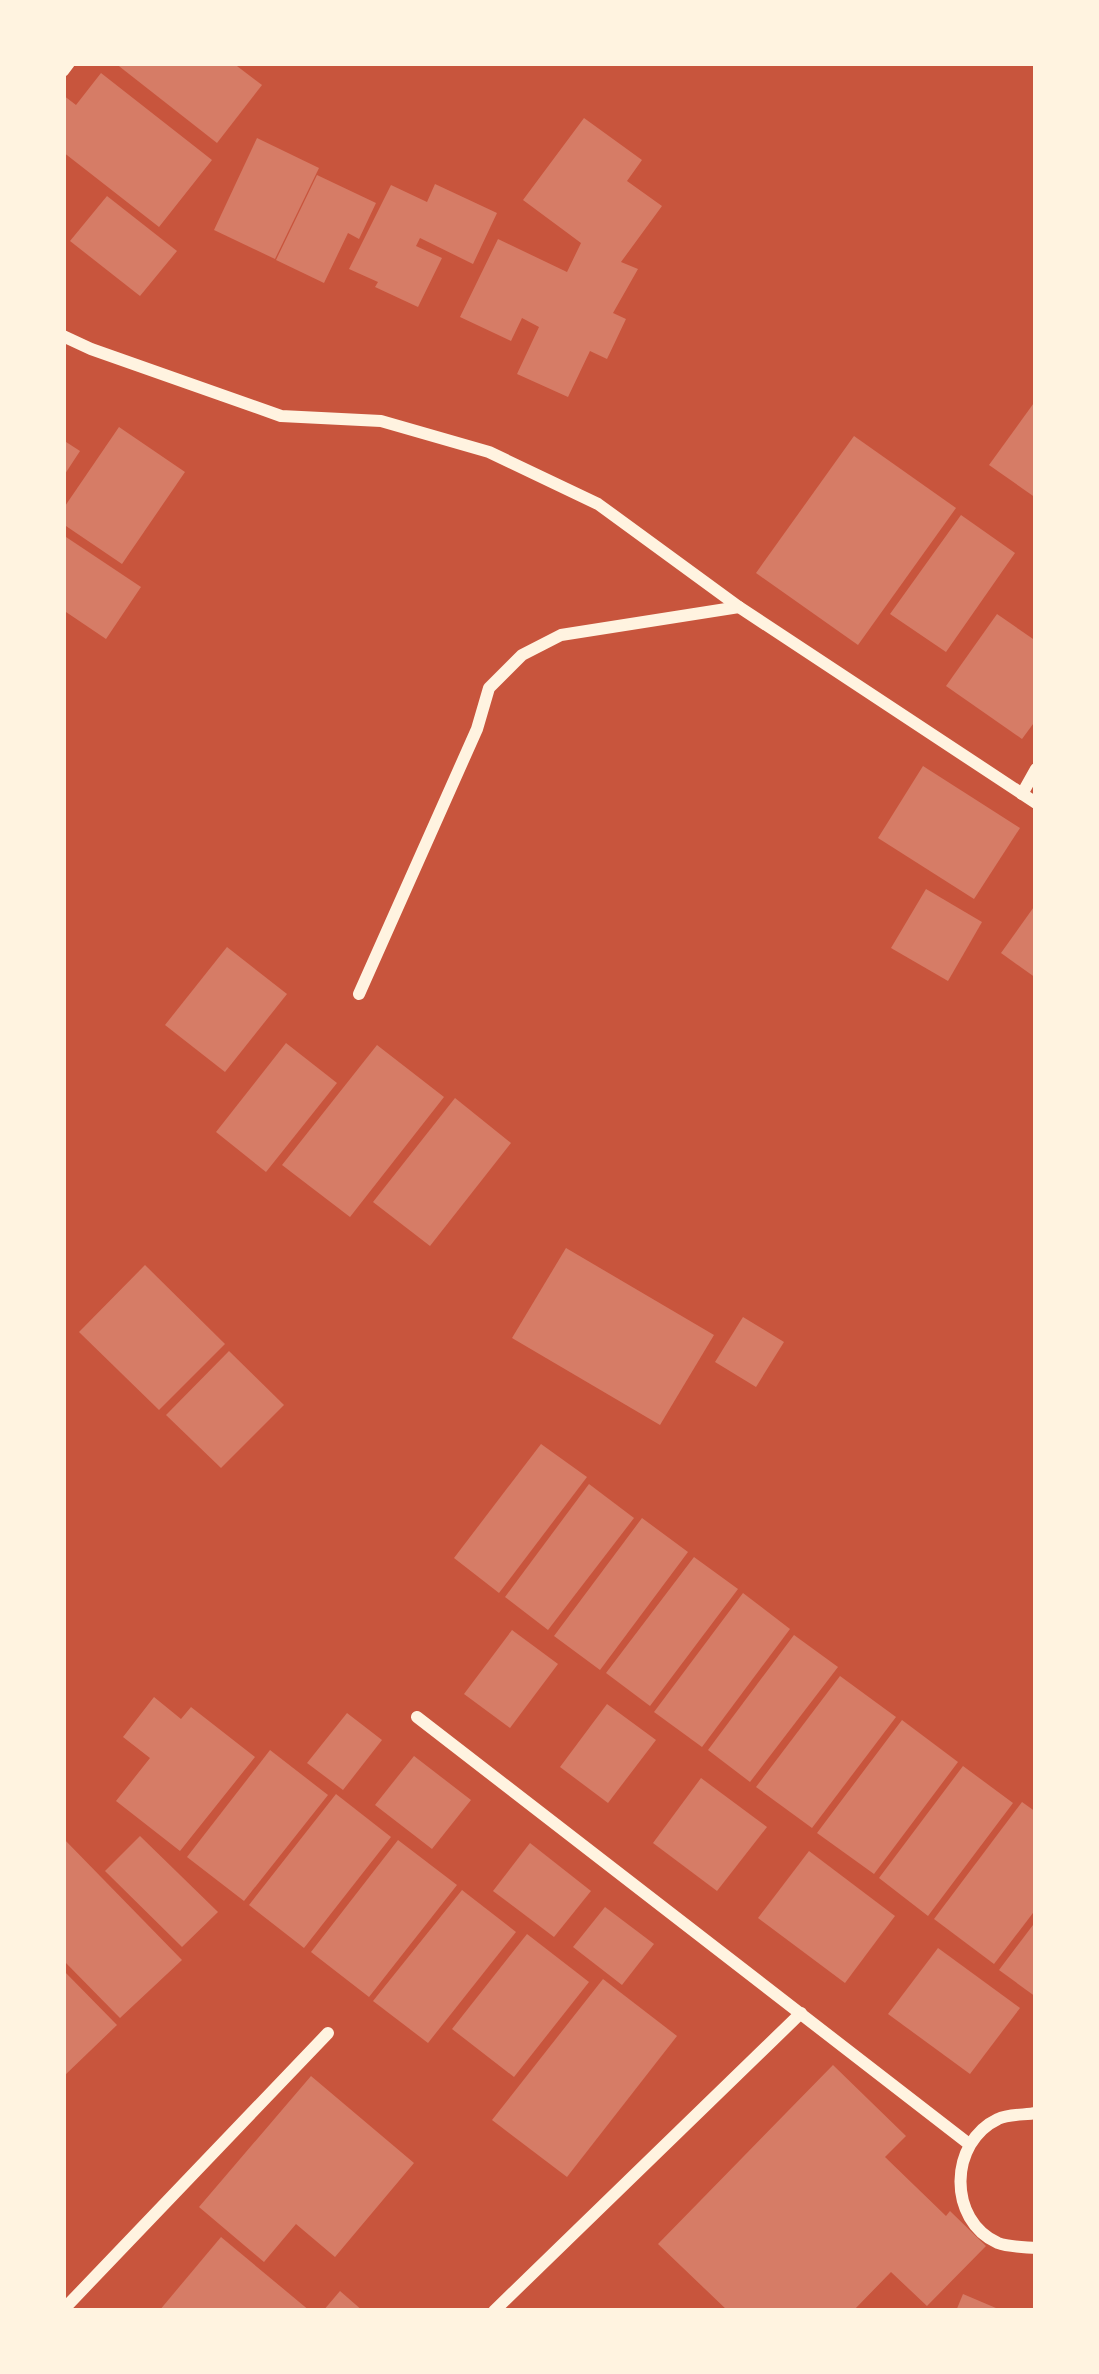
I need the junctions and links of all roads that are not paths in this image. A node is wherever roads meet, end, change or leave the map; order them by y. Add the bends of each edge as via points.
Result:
1 (69, 63) edge
2 (63, 71) edge
3 (63, 336) edge
4 (739, 608) junction
5 (1036, 769) edge
6 (1022, 794) junction
7 (1036, 803) edge
8 (358, 994) dead end
9 (417, 1718) dead end
10 (801, 2013) junction
11 (328, 2033) dead end
12 (1036, 2114) edge
13 (969, 2144) junction
14 (1036, 2248) edge
15 (63, 2309) edge
16 (494, 2311) edge

1 - 2 street
3 - 4 street via 281,416 381,421 488,452 598,504
4 - 6 street
4 - 8 street via 561,635 522,656 489,688
5 - 6 street
6 - 7 street
9 - 10 street
10 - 13 street
10 - 16 street
11 - 15 street
12 - 13 street via 998,2119
13 - 14 street via 958,2181 968,2217 998,2242

